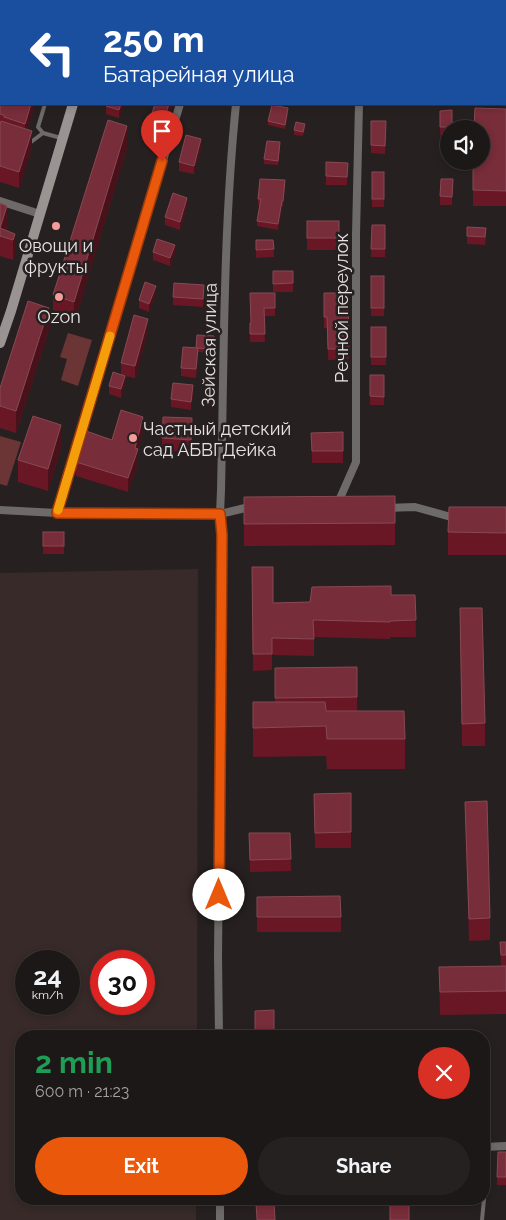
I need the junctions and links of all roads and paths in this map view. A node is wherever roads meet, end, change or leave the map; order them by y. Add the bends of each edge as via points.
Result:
1 (45, 105) edge
2 (73, 105) edge
3 (180, 105) edge
4 (236, 105) edge
5 (359, 105) edge
6 (43, 133) junction
7 (23, 139) edge
8 (63, 139) junction
9 (0, 202) edge
10 (40, 214) junction
11 (0, 343) edge
12 (263, 508) edge
13 (327, 508) edge
14 (336, 508) junction
15 (346, 508) edge
16 (376, 508) edge
17 (0, 510) edge
18 (57, 513) junction
19 (220, 514) junction
20 (469, 517) edge
21 (219, 1030) edge
22 (506, 1146) edge
23 (490, 1147) edge
24 (220, 1205) edge
25 (483, 1205) edge
26 (220, 1220) edge
27 (482, 1220) edge

1 - 6 lane via 38,127
2 - 8 main road
3 - 18 street
4 - 19 street, Зейская улица via 228,211
5 - 14 street, Речной переулок via 356,462
6 - 7 lane via 31,142
6 - 8 lane
8 - 10 main road
9 - 10 street
10 - 11 main road
12 - 19 street
13 - 14 street
14 - 15 street
16 - 20 street via 415,508 451,517
17 - 18 street
18 - 19 street
19 - 21 street, Зейская улица
22 - 23 street
24 - 26 street
25 - 27 lane

